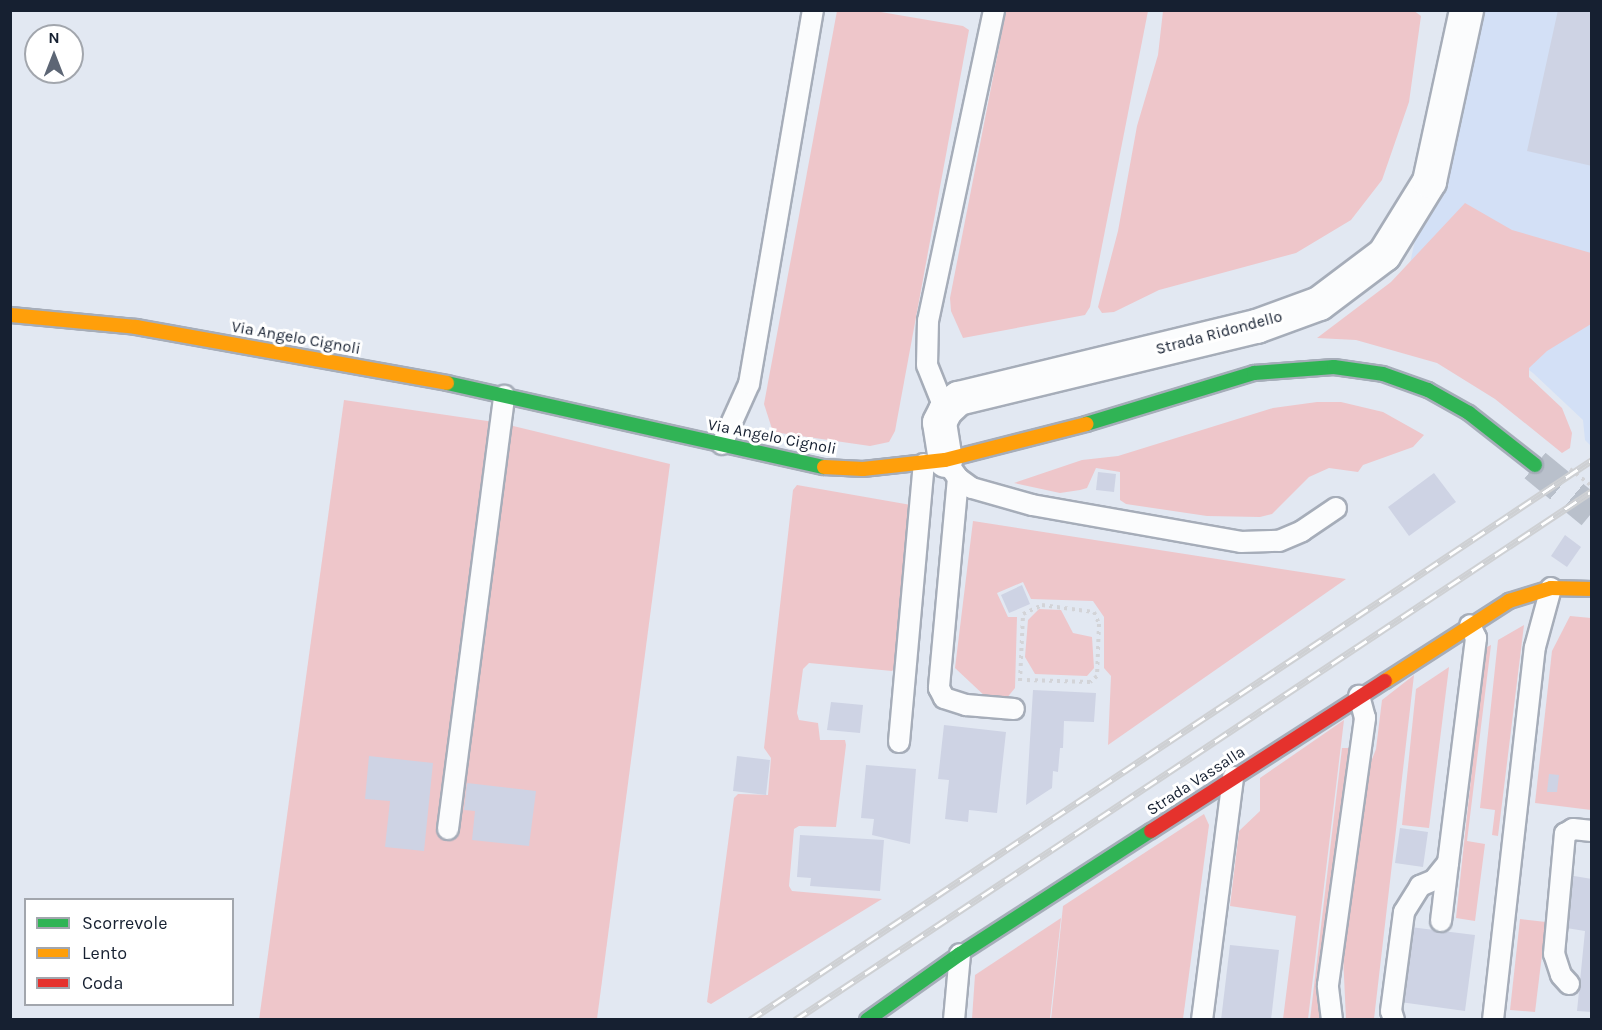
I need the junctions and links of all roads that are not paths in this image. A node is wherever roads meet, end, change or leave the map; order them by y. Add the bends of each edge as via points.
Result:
1 (813, 10) edge
2 (994, 10) edge
3 (1466, 10) edge
4 (10, 315) edge
5 (504, 396) junction
6 (945, 410) junction
7 (722, 444) junction
8 (1534, 465) tunnel mouth
9 (942, 467) junction
10 (1336, 508) dead end
11 (1551, 588) junction
12 (1592, 589) edge
13 (1470, 625) junction
14 (1359, 696) junction
15 (1014, 709) road end
16 (899, 741) dead end
17 (1233, 777) junction
18 (448, 829) dead end
19 (1592, 831) edge
20 (1448, 863) junction
21 (1441, 921) dead end
22 (960, 954) junction
23 (1569, 984) dead end
24 (867, 1020) edge
25 (954, 1020) edge
26 (1202, 1020) edge
27 (1332, 1020) edge
28 (1394, 1020) edge
29 (1493, 1020) edge

1 - 7 lane via 749,384
2 - 6 lane via 928,321 927,365
3 - 6 street, Strada Ridondello via 1429,181 1384,254 1320,303 1256,326 975,391 958,398
4 - 5 street, Via Angelo Cignoli via 136,327 398,372
5 - 7 street, Via Angelo Cignoli
5 - 18 lane
6 - 9 street via 939,422
7 - 9 street, Via Angelo Cignoli via 824,467
8 - 9 street, Via Angelo Cignoli via 1469,414 1428,390 1383,374 1334,367 1254,373
9 - 10 lane via 972,488 1032,505 1241,542 1279,541
9 - 15 lane via 939,687 944,698 966,705
9 - 16 lane
11 - 12 street
11 - 13 street, Strada Vassalla via 1509,601
11 - 29 lane via 1535,647
13 - 14 street, Strada Vassalla
13 - 20 lane via 1476,638
14 - 17 street, Strada Vassalla
14 - 27 lane via 1365,718 1328,985
17 - 22 street, Strada Vassalla
17 - 26 lane
19 - 23 lane via 1573,829 1565,834 1554,954 1561,975
20 - 21 lane
20 - 28 lane via 1434,880 1419,886 1404,912
22 - 24 street, Strada Vassalla
22 - 25 lane

